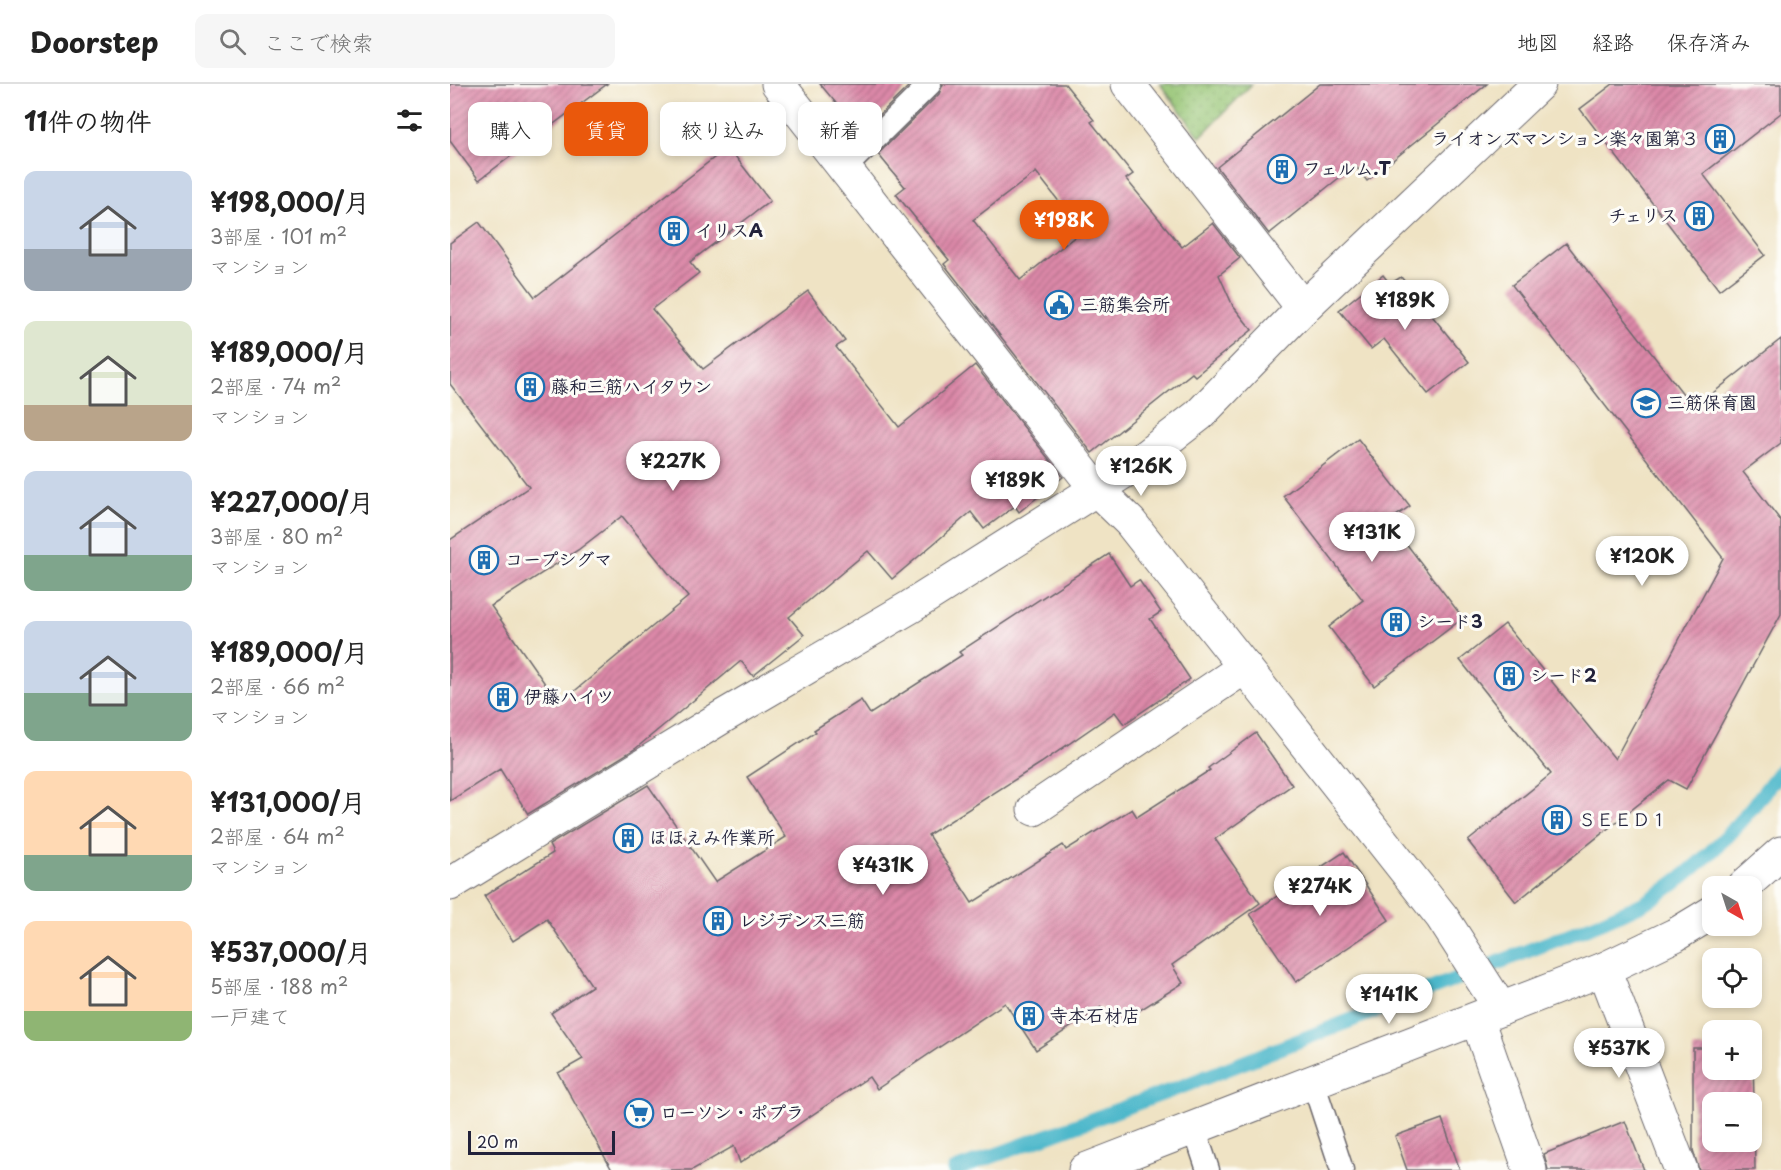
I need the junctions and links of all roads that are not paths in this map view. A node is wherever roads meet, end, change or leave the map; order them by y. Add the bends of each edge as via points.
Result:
1 (778, 84) edge
2 (930, 84) edge
3 (1128, 84) edge
4 (1539, 84) edge
5 (844, 169) junction
6 (1304, 308) junction
7 (1097, 490) junction
8 (1245, 667) junction
9 (1034, 809) dead end
10 (1781, 854) edge
11 (1756, 876) edge
12 (450, 884) edge
13 (1702, 919) edge
14 (1604, 969) junction
15 (1490, 1009) junction
16 (1313, 1082) junction
17 (1194, 1128) junction
18 (1085, 1170) edge
19 (1208, 1170) edge
20 (1342, 1170) edge
21 (1530, 1170) edge
22 (1681, 1170) edge

1 - 5 street
2 - 5 lane
3 - 6 street
4 - 6 street
5 - 7 street
6 - 7 street via 1199,415
7 - 8 street via 1130,522
7 - 12 street
8 - 9 street
8 - 15 street via 1442,917
10 - 11 street
13 - 14 street
14 - 15 street
14 - 22 street
15 - 16 street
15 - 21 street
16 - 17 street
16 - 20 lane
17 - 18 street
17 - 19 lane

